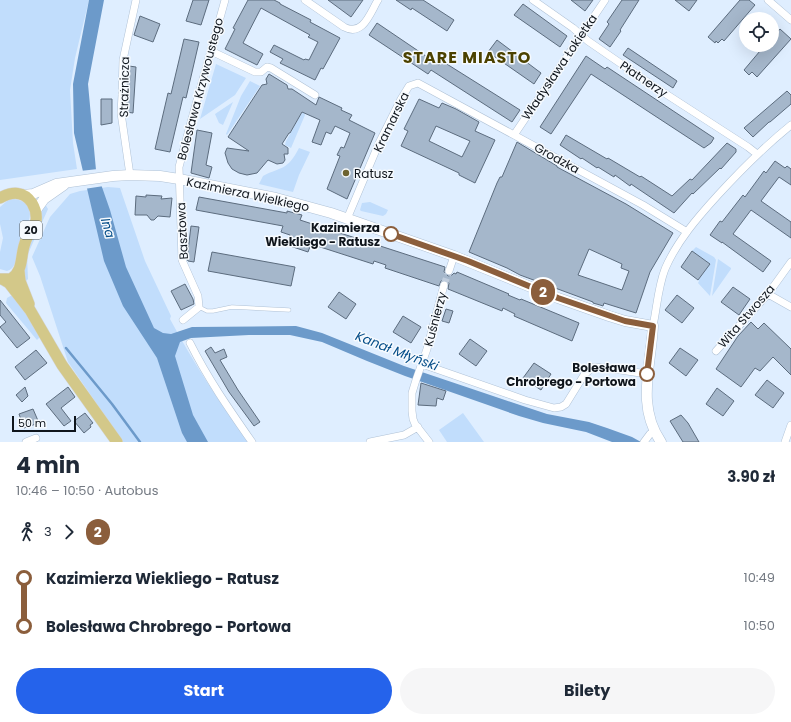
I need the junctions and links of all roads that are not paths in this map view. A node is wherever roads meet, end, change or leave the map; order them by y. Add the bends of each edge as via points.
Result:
1 (136, 0) edge
2 (225, 0) edge
3 (305, 0) edge
4 (378, 0) edge
5 (533, 0) edge
6 (605, 0) edge
7 (768, 0) edge
8 (791, 20) edge
9 (582, 35) junction
10 (211, 51) junction
11 (425, 87) joint
12 (315, 95) dead end
13 (791, 125) edge
14 (514, 135) junction
15 (757, 154) junction
16 (130, 175) junction
17 (179, 179) junction
18 (65, 184) junction
19 (24, 195) junction
20 (2, 196) edge
21 (36, 210) junction
22 (347, 219) junction
23 (687, 232) junction
24 (454, 256) junction
25 (791, 262) edge
26 (19, 271) junction
27 (449, 271) tunnel mouth
28 (2, 279) edge
29 (444, 285) tunnel mouth
30 (768, 294) junction
31 (199, 307) junction
32 (791, 307) edge
33 (30, 310) junction
34 (289, 310) dead end
35 (184, 320) dead end
36 (653, 326) junction
37 (190, 343) dead end
38 (716, 351) dead end
39 (421, 366) junction
40 (647, 374) junction
41 (791, 425) edge
42 (418, 427) junction
43 (654, 431) junction
44 (36, 438) dead end
45 (26, 442) edge
46 (117, 442) edge
47 (252, 442) edge
48 (370, 442) edge
49 (429, 442) edge
50 (644, 442) edge
51 (661, 442) edge
52 (785, 442) edge

1 - 16 street, Strażnicza via 123,60 121,113
2 - 10 street, Bolesława Krzywoustego
3 - 4 street via 344,27 354,30 363,26
5 - 9 street, Płatnerzy
6 - 9 street, Władysława Łokietka
7 - 8 street
9 - 14 street, Władysława Łokietka
9 - 15 street, Płatnerzy
10 - 12 street via 255,72 271,68
10 - 17 street, Bolesława Krzywoustego via 181,156
11 - 14 street, Grodzka
11 - 22 street, Kramarska via 418,83 407,89 379,144
13 - 15 street
14 - 23 street, Grodzka via 643,205
15 - 23 street
16 - 17 street, Kazimierza Wielkiego
16 - 18 street, Kazimierza Wielkiego
17 - 22 street, Kazimierza Wielkiego via 276,198
17 - 31 street, Basztowa via 182,260 198,296
18 - 19 street, Kazimierza Wielkiego via 56,184
18 - 21 street, Kazimierza Wielkiego via 44,200
19 - 20 main road via 13,193
19 - 21 main road, 20
21 - 26 main road, 20 via 36,221 25,242
22 - 24 street, Kazimierza Wielkiego
23 - 36 street via 665,269
24 - 27 street
24 - 36 street, Kazimierza Wielkiego via 565,301 625,321
25 - 30 street, Wita Stwosza
26 - 28 main road, 20 via 11,278
26 - 33 main road, 20 via 20,282
28 - 33 main road, 20 via 9,283
29 - 39 street, Kuśnierzy
30 - 32 street
30 - 38 street, Wita Stwosza
31 - 34 lane via 207,312 232,307
31 - 35 street
33 - 46 main road, 20 via 62,365
36 - 40 street
37 - 47 street via 218,394
39 - 40 street via 554,408 566,404 584,375 593,367
39 - 42 street, Kuśnierzy via 412,393 413,419
40 - 43 street via 647,402
41 - 52 street
42 - 48 street via 404,435
42 - 49 street, Kuśnierzy
43 - 50 street
43 - 51 street
44 - 45 street

